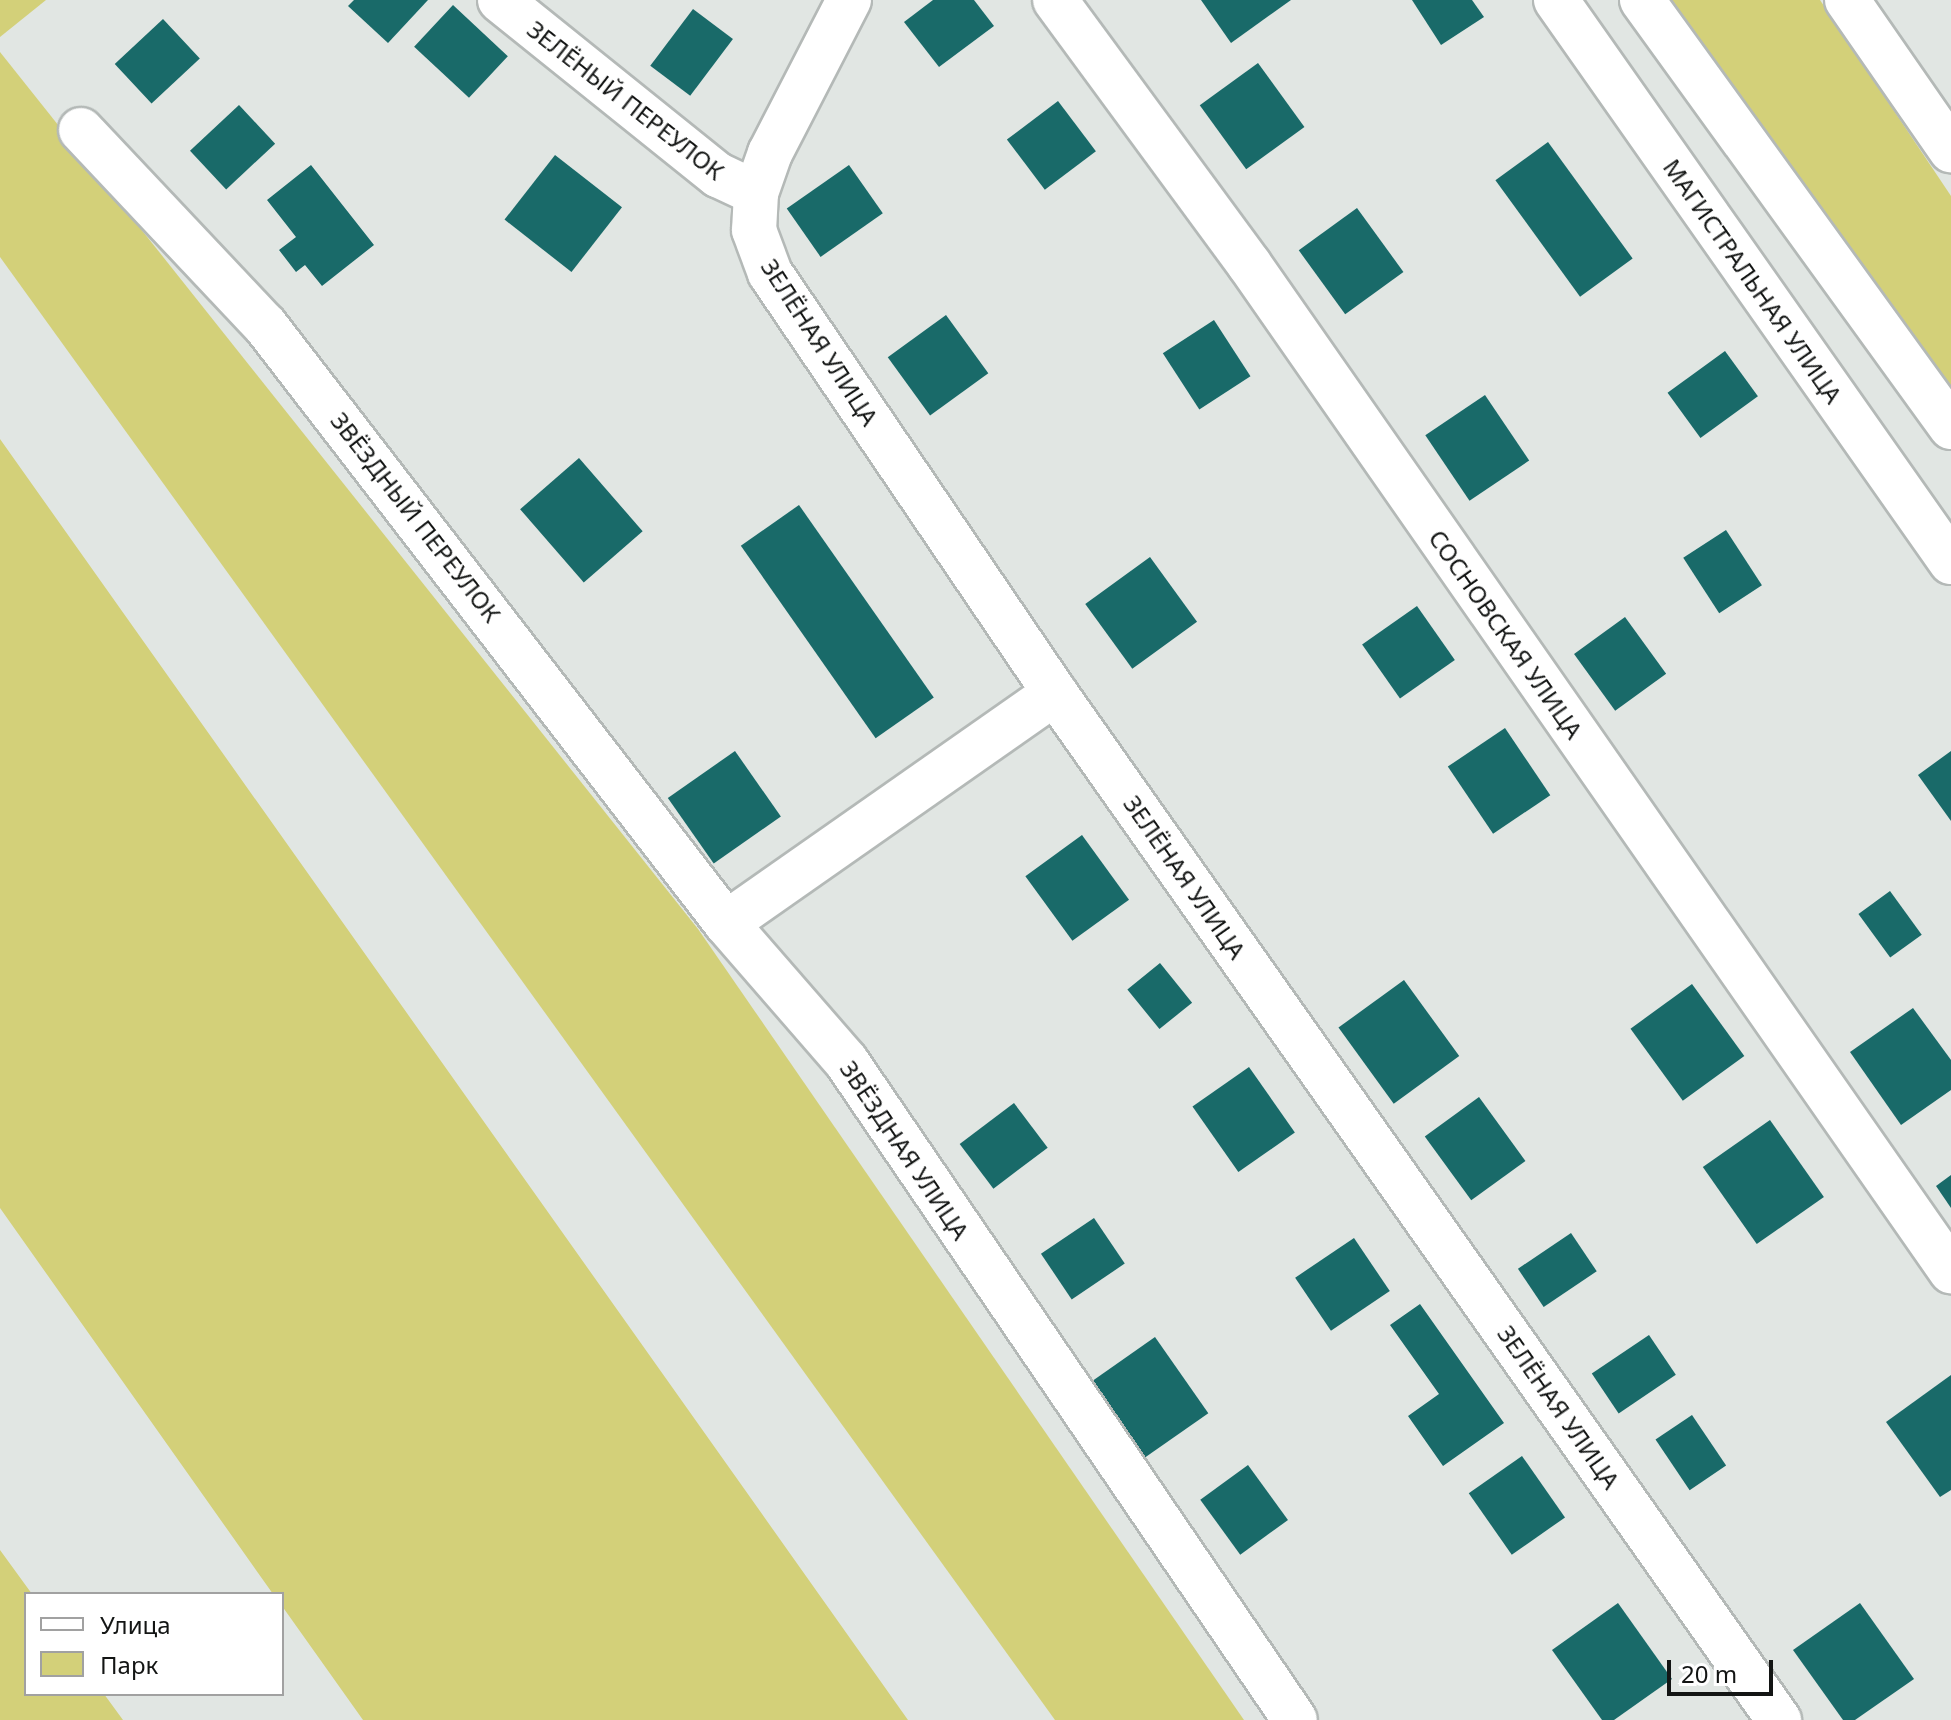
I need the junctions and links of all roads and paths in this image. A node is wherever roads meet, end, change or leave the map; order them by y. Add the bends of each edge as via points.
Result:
1 (500, 0) edge
2 (849, 0) edge
3 (1055, 0) edge
4 (1556, 0) edge
5 (1642, 0) edge
6 (1847, 0) edge
7 (81, 130) dead end
8 (1951, 150) edge
9 (756, 193) junction
10 (1951, 427) edge
11 (1951, 562) edge
12 (1055, 693) junction
13 (726, 923) junction
14 (1951, 1271) edge
15 (1295, 1720) edge
16 (1779, 1720) edge

1 - 9 street, ЗЕЛЁНЫЙ ПЕРЕУЛОК via 718,175
2 - 9 street, ЗЕЛЁНАЯ УЛИЦА via 770,153
3 - 14 street, СОСНОВСКАЯ УЛИЦА via 1249,264
4 - 11 street, МАГИСТРАЛЬНАЯ УЛИЦА
5 - 10 street
6 - 8 street
7 - 13 street, ЗВЁЗДНЫЙ ПЕРЕУЛОК via 265,325
9 - 12 street, ЗЕЛЁНАЯ УЛИЦА via 754,230 770,273
12 - 13 street
12 - 16 street, ЗЕЛЁНАЯ УЛИЦА
13 - 15 street, ЗВЁЗДНАЯ УЛИЦА via 846,1061

